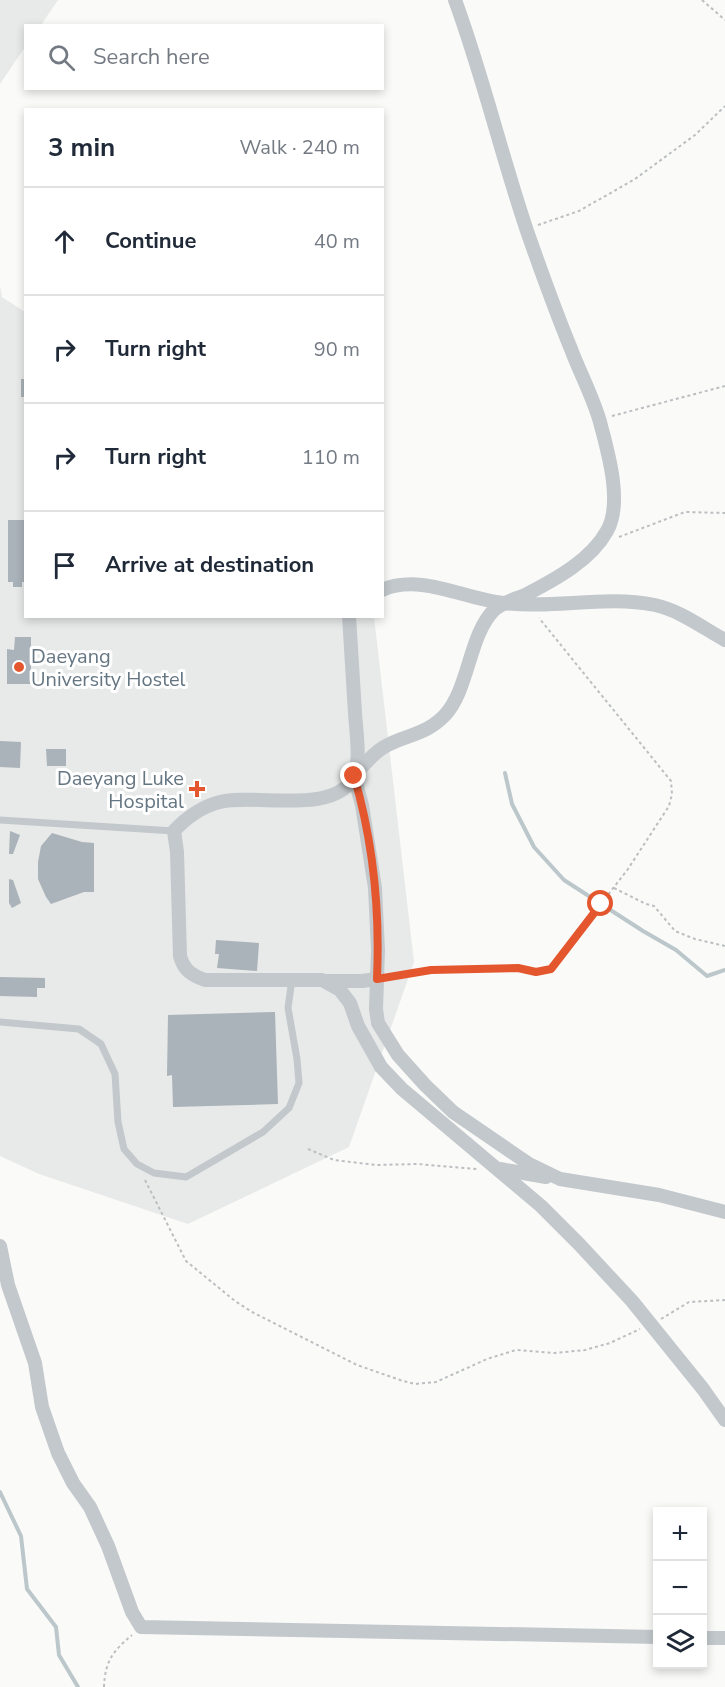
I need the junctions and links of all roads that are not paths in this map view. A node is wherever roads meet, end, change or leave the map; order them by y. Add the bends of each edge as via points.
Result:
1 (455, 0) edge
2 (384, 589) edge
3 (503, 603) junction
4 (349, 618) edge
5 (725, 640) edge
6 (354, 776) junction
7 (0, 820) edge
8 (174, 831) junction
9 (292, 979) junction
10 (377, 979) junction
11 (322, 980) junction
12 (350, 1003) junction
13 (0, 1022) edge
14 (378, 1023) junction
15 (498, 1169) junction
16 (560, 1179) junction
17 (725, 1212) edge
18 (0, 1246) edge
19 (725, 1420) edge
20 (653, 1637) edge
21 (707, 1638) edge
22 (725, 1638) edge

1 - 3 street via 527,229 599,420 614,489 614,512 600,543 566,571
2 - 3 street via 414,584
3 - 5 street via 627,601 658,606
3 - 6 street via 483,626 447,713 431,728 385,746
4 - 6 street via 358,753
6 - 8 street via 343,790 330,797 220,802 184,820
6 - 10 street via 375,888
7 - 8 lane
8 - 9 street via 183,967 204,980
9 - 11 street
9 - 13 lane via 288,1008 299,1083 289,1108 263,1132 186,1177 154,1173 137,1164 124,1149 115,1074 101,1044 79,1029
10 - 11 street
10 - 14 street
11 - 12 street via 340,990
12 - 14 street
12 - 15 street via 381,1067
14 - 16 street via 398,1055 453,1113 529,1164
15 - 16 street
15 - 19 street via 579,1244 651,1324
16 - 17 street via 660,1195
18 - 20 street via 58,1453 90,1507 141,1627
21 - 22 street

